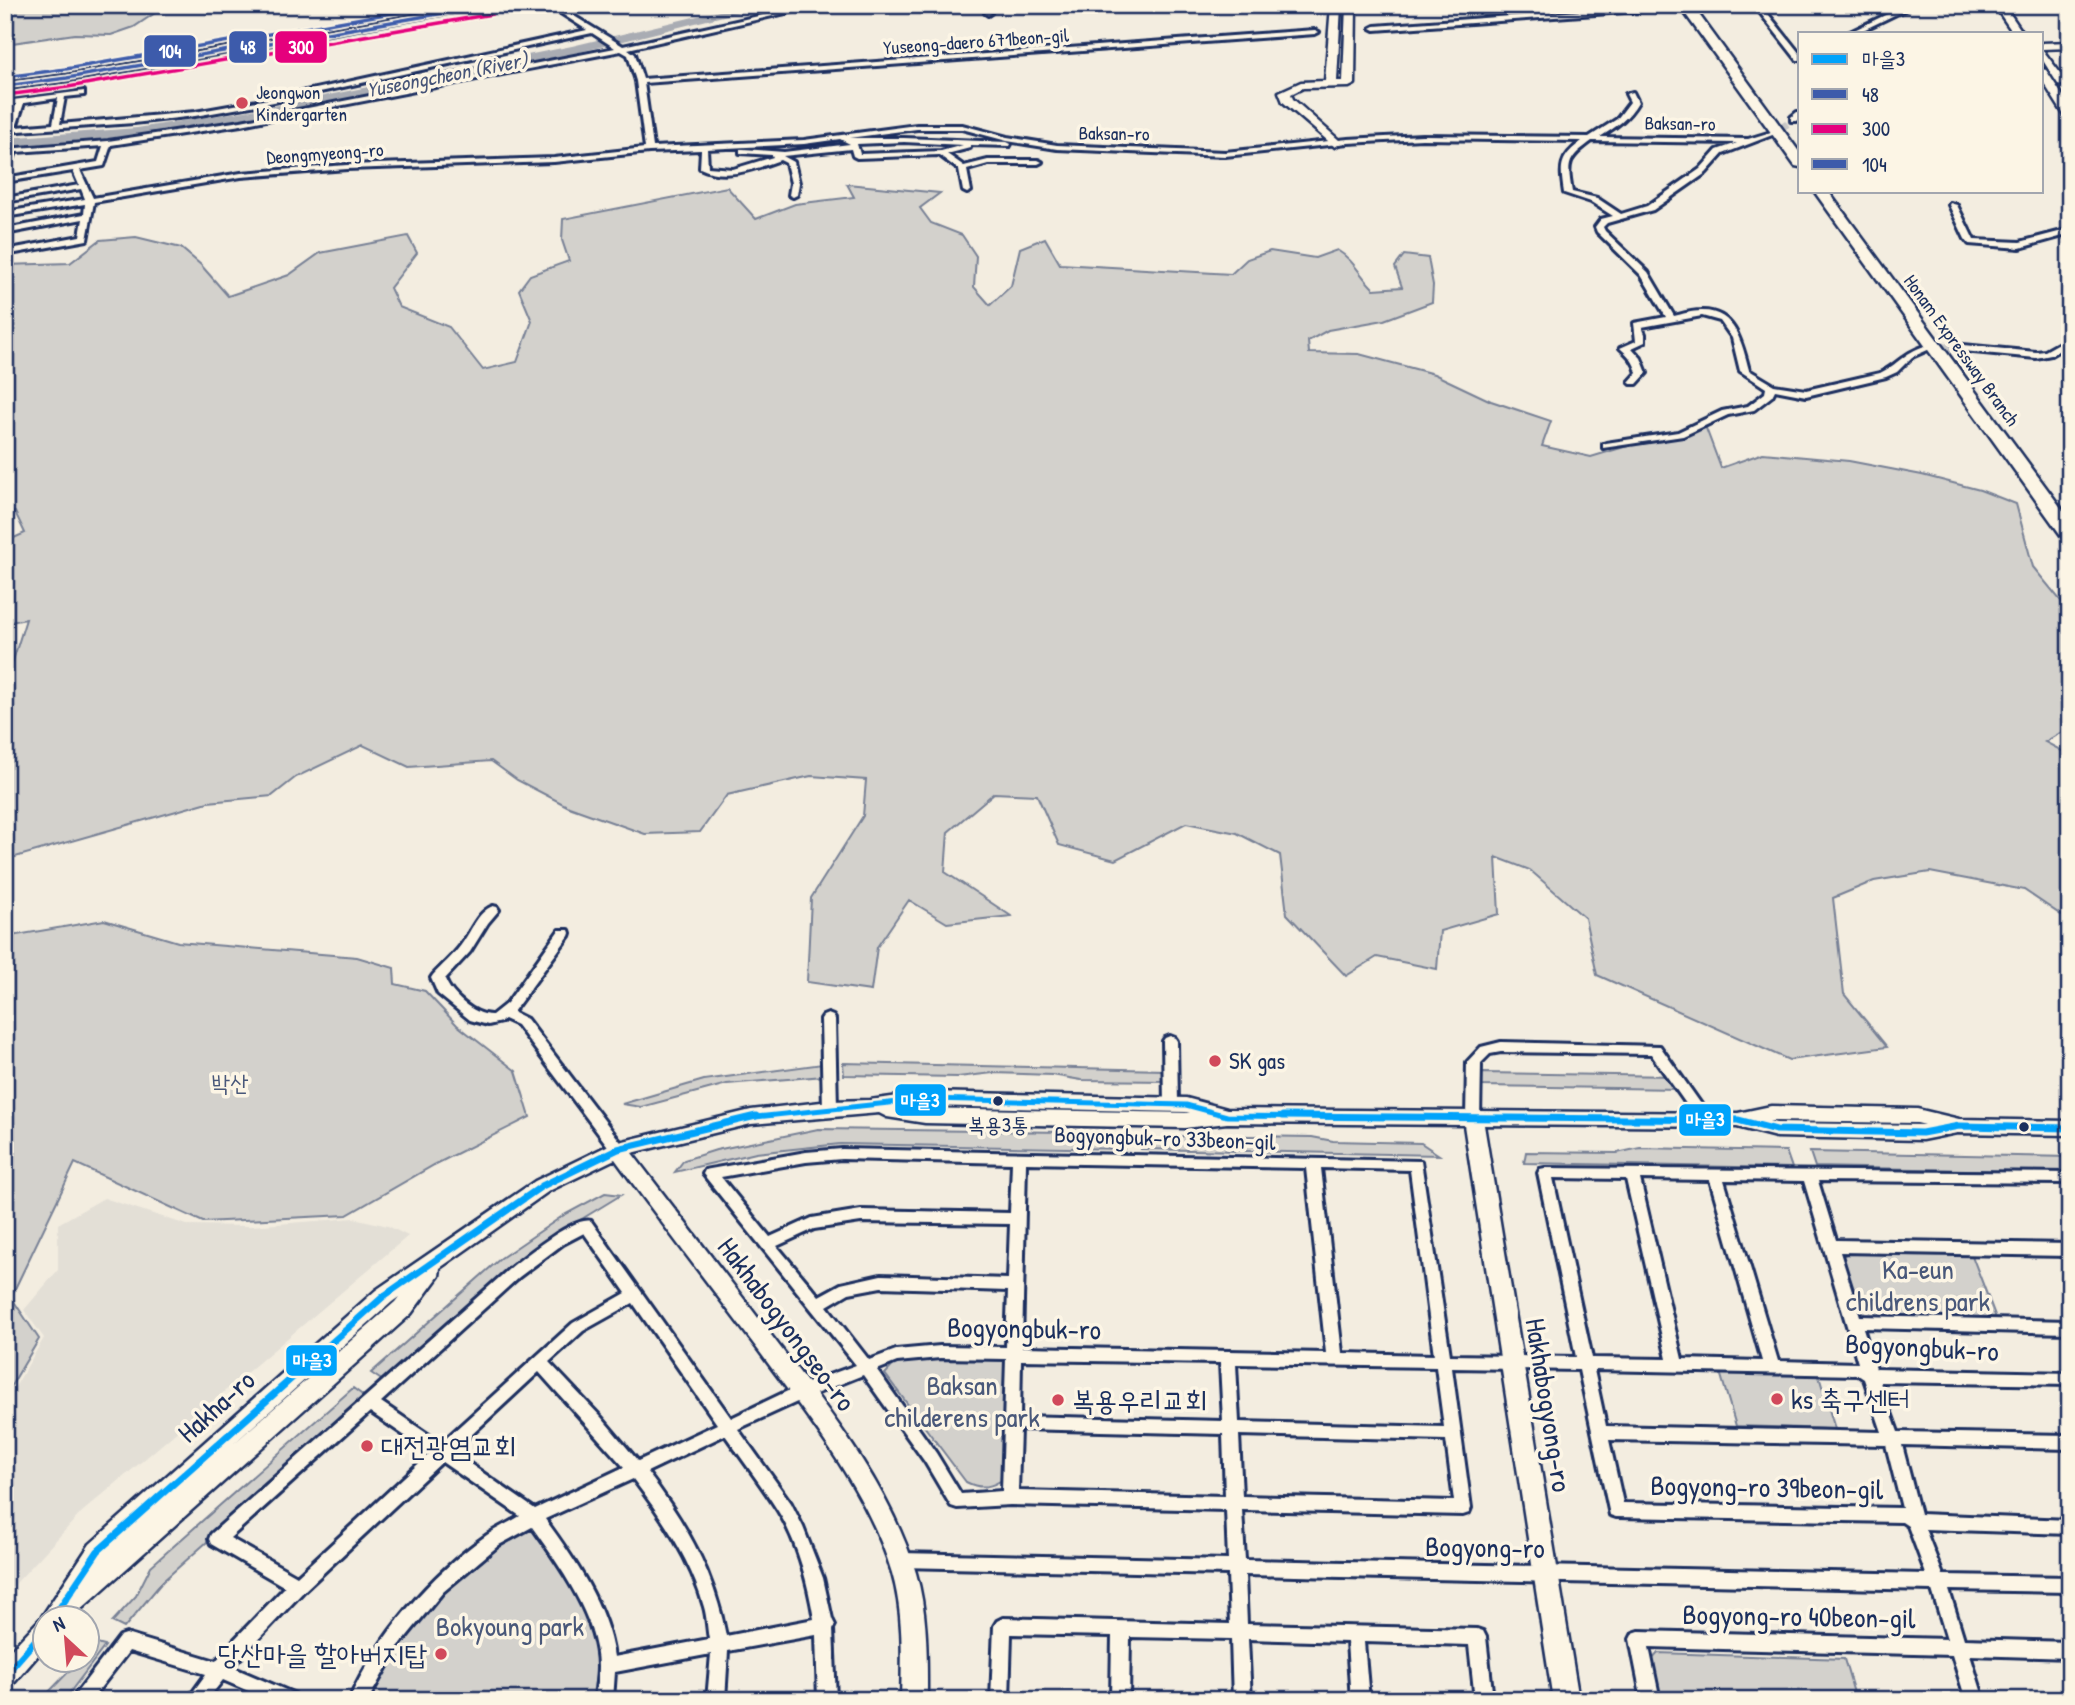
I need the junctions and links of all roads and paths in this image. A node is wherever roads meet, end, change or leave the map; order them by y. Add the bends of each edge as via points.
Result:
1 (456, 5) edge
2 (491, 5) edge
3 (551, 5) edge
4 (818, 5) edge
5 (1336, 5) edge
6 (1351, 5) edge
7 (1696, 5) edge
8 (1757, 5) edge
9 (1912, 5) edge
10 (1999, 5) edge
11 (2009, 5) edge
12 (1682, 6) edge
13 (1375, 28) dead end
14 (594, 30) junction
15 (1315, 32) dead end
16 (1854, 32) edge
17 (2017, 32) edge
18 (2028, 32) edge
19 (2070, 45) edge
20 (2044, 46) edge
21 (622, 47) junction
22 (2044, 54) edge
23 (1798, 56) edge
24 (2044, 75) edge
25 (5, 80) edge
26 (640, 80) junction
27 (2066, 84) edge
28 (1331, 85) junction
29 (5, 86) edge
30 (81, 93) dead end
31 (1630, 94) dead end
32 (2070, 94) edge
33 (62, 96) junction
34 (21, 101) junction
35 (5, 103) edge
36 (2070, 116) edge
37 (55, 127) junction
38 (8, 130) edge
39 (1771, 134) tunnel mouth
40 (836, 137) junction
41 (1592, 138) junction
42 (1748, 141) junction
43 (107, 143) junction
44 (974, 143) junction
45 (1335, 143) junction
46 (1798, 143) edge
47 (854, 144) junction
48 (1035, 145) junction
49 (703, 149) junction
50 (649, 150) junction
51 (9, 151) edge
52 (818, 151) junction
53 (941, 153) junction
54 (776, 156) junction
55 (1798, 160) edge
56 (831, 161) dead end
57 (1038, 162) dead end
58 (101, 164) joint
59 (76, 169) junction
60 (963, 169) junction
61 (5, 170) edge
62 (5, 180) edge
63 (85, 186) junction
64 (967, 191) dead end
65 (1822, 192) edge
66 (1834, 192) edge
67 (793, 195) dead end
68 (5, 200) edge
69 (90, 200) junction
70 (1954, 205) dead end
71 (5, 215) edge
72 (88, 216) junction
73 (1619, 216) junction
74 (2070, 231) edge
75 (5, 232) edge
76 (5, 253) edge
77 (1671, 318) junction
78 (2070, 340) edge
79 (1963, 348) tunnel mouth
80 (1925, 349) tunnel mouth
81 (1634, 382) dead end
82 (1771, 387) junction
83 (1606, 446) dead end
84 (2070, 512) edge
85 (2070, 534) edge
86 (492, 910) dead end
87 (564, 933) dead end
88 (504, 1014) junction
89 (828, 1019) dead end
90 (1170, 1041) dead end
91 (1171, 1104) junction
92 (870, 1107) junction
93 (830, 1108) junction
94 (1227, 1116) junction
95 (1473, 1119) junction
96 (1706, 1121) junction
97 (2070, 1128) edge
98 (618, 1149) junction
99 (1019, 1157) junction
100 (1313, 1165) junction
101 (1632, 1174) junction
102 (1715, 1174) junction
103 (1809, 1175) junction
104 (2070, 1178) edge
105 (1017, 1219) junction
106 (767, 1244) junction
107 (1830, 1246) junction
108 (2070, 1250) edge
109 (1015, 1284) junction
110 (635, 1295) junction
111 (815, 1305) junction
112 (1854, 1322) junction
113 (2070, 1327) edge
114 (1013, 1355) junction
115 (1228, 1358) junction
116 (1335, 1360) junction
117 (538, 1362) junction
118 (1443, 1362) junction
119 (1513, 1363) junction
120 (1587, 1364) junction
121 (1676, 1366) junction
122 (866, 1368) junction
123 (1772, 1368) junction
124 (1870, 1376) junction
125 (2070, 1379) edge
126 (802, 1392) junction
127 (370, 1403) junction
128 (1012, 1422) junction
129 (727, 1426) junction
130 (1231, 1428) junction
131 (1601, 1433) junction
132 (1453, 1434) junction
133 (1892, 1438) junction
134 (2070, 1442) edge
135 (442, 1452) junction
136 (635, 1469) junction
137 (1010, 1498) junction
138 (1234, 1503) junction
139 (534, 1517) junction
140 (1914, 1521) junction
141 (2070, 1527) edge
142 (900, 1560) junction
143 (1236, 1568) junction
144 (1546, 1574) junction
145 (1938, 1583) junction
146 (2070, 1585) edge
147 (298, 1586) junction
148 (70, 1604) edge
149 (826, 1625) junction
150 (1121, 1629) junction
151 (1239, 1631) junction
152 (1355, 1634) junction
153 (1476, 1637) joint
154 (1639, 1639) joint
155 (32, 1643) edge
156 (719, 1645) junction
157 (1958, 1647) junction
158 (2070, 1650) edge
159 (607, 1666) junction
160 (219, 1670) junction
161 (5, 1675) edge
162 (278, 1698) edge
163 (80, 1700) edge
164 (196, 1700) edge
165 (358, 1700) edge
166 (604, 1700) edge
167 (716, 1700) edge
168 (827, 1700) edge
169 (914, 1700) edge
170 (1000, 1700) edge
171 (1120, 1700) edge
172 (1242, 1700) edge
173 (1360, 1700) edge
174 (1484, 1700) edge
175 (1566, 1700) edge
176 (1651, 1700) edge
177 (1975, 1700) edge

1 - 25 main road
2 - 29 main road
3 - 14 street
4 - 21 street
5 - 28 main road
6 - 28 main road via 1349,84
7 - 46 highway
8 - 23 street
9 - 16 street
10 - 17 street
11 - 18 street
12 - 13 street
12 - 55 highway
14 - 21 street
14 - 37 street via 220,110
15 - 26 street, Yuseong-daero 671beon-gil
19 - 20 street
21 - 26 street via 634,59
21 - 43 street via 242,123
22 - 27 street
24 - 36 street
26 - 50 street
27 - 32 street
28 - 45 main road via 1301,85 1288,89 1284,96
30 - 33 street
31 - 41 street via 1634,102 1625,119
33 - 34 street
33 - 37 street
34 - 35 street
34 - 38 street
37 - 38 street
39 - 42 street, Baksan-ro
40 - 47 street
40 - 48 street, Baksan-ro via 940,126
40 - 49 street, Baksan-ro
41 - 42 street, Baksan-ro
41 - 45 street, Baksan-ro via 1422,137
41 - 73 street via 1567,159 1564,169 1569,193 1594,200
42 - 73 street via 1720,152 1703,171 1650,208
43 - 51 street
43 - 58 street
44 - 47 street
44 - 48 street
44 - 53 street
45 - 48 street, Baksan-ro via 1225,154
47 - 52 street
47 - 53 street via 857,156
49 - 50 street, Baksan-ro
49 - 54 street
49 - 54 street via 705,168 711,170 735,172
50 - 69 street, Deongmyeong-ro via 554,160 266,173
51 - 61 street
52 - 54 street
52 - 56 street
53 - 60 street
54 - 67 street via 790,162
57 - 60 street via 988,162
58 - 59 street
59 - 62 street
59 - 63 street
60 - 64 street
63 - 68 street
63 - 69 street
65 - 85 highway, Honam Expressway Branch
66 - 84 highway, Honam Expressway Branch
69 - 71 street, Deongmyeong-ro
69 - 72 street
70 - 74 street via 1972,242 2021,245
72 - 75 street
72 - 76 street via 84,238
73 - 77 street via 1604,221 1599,226 1601,232 1645,274
77 - 81 street via 1637,325 1640,342 1625,348 1634,354 1642,373
77 - 82 street via 1702,313 1723,319 1736,338 1745,372
78 - 79 street via 2036,355
80 - 82 street via 1909,355 1894,370 1843,386 1800,393
82 - 83 street via 1751,408 1725,413 1680,434
86 - 88 street via 438,978 443,991 475,1017 488,1020
87 - 88 street
88 - 98 street, Hakhabogyongseo-ro via 522,1022
89 - 93 street
90 - 91 street
91 - 92 street via 927,1099
91 - 94 street
92 - 93 street
92 - 94 street via 938,1117 1185,1121
93 - 98 street via 751,1117
94 - 95 street
95 - 96 street
95 - 96 street via 1474,1062 1486,1049 1501,1047 1654,1049
95 - 119 street, Hakhabogyong-ro
96 - 97 street via 1738,1120 1776,1130 1922,1133 1959,1126
98 - 126 street, Hakhabogyongseo-ro
98 - 148 street via 542,1186 437,1261 403,1308
99 - 100 street, Bogyongbuk-ro 33beon-gil
99 - 105 street
99 - 106 street, Bogyongbuk-ro 33beon-gil via 842,1154 710,1174
100 - 116 street
100 - 118 street, Bogyongbuk-ro 33beon-gil via 1416,1165
101 - 102 street
101 - 120 street via 1545,1173
101 - 121 street
102 - 103 street
102 - 123 street
103 - 104 street
103 - 107 street, Bogyong-ro 39beon-gil
105 - 106 street via 862,1216 812,1224
105 - 109 street
106 - 111 street, Bogyongbuk-ro 33beon-gil
107 - 108 street
107 - 112 street, Bogyong-ro 39beon-gil
109 - 111 street via 881,1281 846,1288
109 - 114 street
110 - 117 street via 578,1327
110 - 127 street via 586,1225 514,1273
110 - 129 street
111 - 122 street, Bogyongbuk-ro 33beon-gil
112 - 113 street
112 - 124 street, Bogyong-ro 39beon-gil
114 - 115 street, Bogyongbuk-ro
114 - 122 street, Bogyongbuk-ro via 923,1353 896,1356
114 - 128 street
115 - 116 street, Bogyongbuk-ro
115 - 130 street
116 - 118 street, Bogyongbuk-ro
117 - 135 street
117 - 136 street
118 - 119 street, Bogyongbuk-ro
118 - 132 street
119 - 120 street, Bogyongbuk-ro
119 - 144 street, Hakhabogyong-ro
120 - 121 street, Bogyongbuk-ro
120 - 131 street
121 - 123 street, Bogyongbuk-ro
122 - 126 street, Bogyongbuk-ro
122 - 137 street, Bogyongbuk-ro 33beon-gil via 931,1456 957,1501
123 - 124 street, Bogyongbuk-ro via 1860,1369
124 - 125 street, Bogyongbuk-ro
124 - 133 street, Bogyong-ro 39beon-gil
126 - 129 street, Bogyongbuk-ro
126 - 142 street, Hakhabogyongseo-ro via 860,1478
127 - 135 street
127 - 147 street via 217,1539
128 - 130 street
128 - 137 street
129 - 136 street, Bogyongbuk-ro
129 - 149 street via 803,1541
130 - 132 street
130 - 138 street
131 - 133 street, Bogyong-ro 39beon-gil
131 - 140 street, Bogyong-ro 39beon-gil via 1616,1510 1904,1515
132 - 138 street via 1463,1508
133 - 134 street, Bogyong-ro 39beon-gil
133 - 140 street, Bogyong-ro 39beon-gil
135 - 139 street
135 - 147 street
136 - 139 street, Bogyongbuk-ro
136 - 156 street via 697,1566
137 - 138 street
138 - 143 street
139 - 159 street via 568,1564 592,1611
139 - 165 street, Bogyongbuk-ro via 493,1541 437,1587 392,1642
140 - 141 street, Bogyong-ro 39beon-gil
140 - 145 street, Bogyong-ro 39beon-gil
142 - 143 street, Bogyong-ro
142 - 169 street, Hakhabogyongseo-ro via 915,1656
143 - 144 street, Bogyong-ro
143 - 151 street
144 - 145 street, Bogyong-ro
144 - 175 street, Hakhabogyong-ro
145 - 146 street, Bogyong-ro
145 - 157 street, Bogyong-ro 40beon-gil
147 - 160 street
149 - 156 street
149 - 168 street
150 - 151 street
150 - 170 street via 1003,1626
150 - 171 street
151 - 152 street
151 - 172 street
152 - 153 street
152 - 173 street
153 - 174 street
154 - 157 street, Bogyong-ro 40beon-gil
154 - 176 street
155 - 161 street
156 - 159 street
156 - 167 street
157 - 158 street, Bogyong-ro 40beon-gil
157 - 177 street, Bogyong-ro 40beon-gil
159 - 166 street
160 - 162 street
160 - 163 street via 126,1642
160 - 164 street

